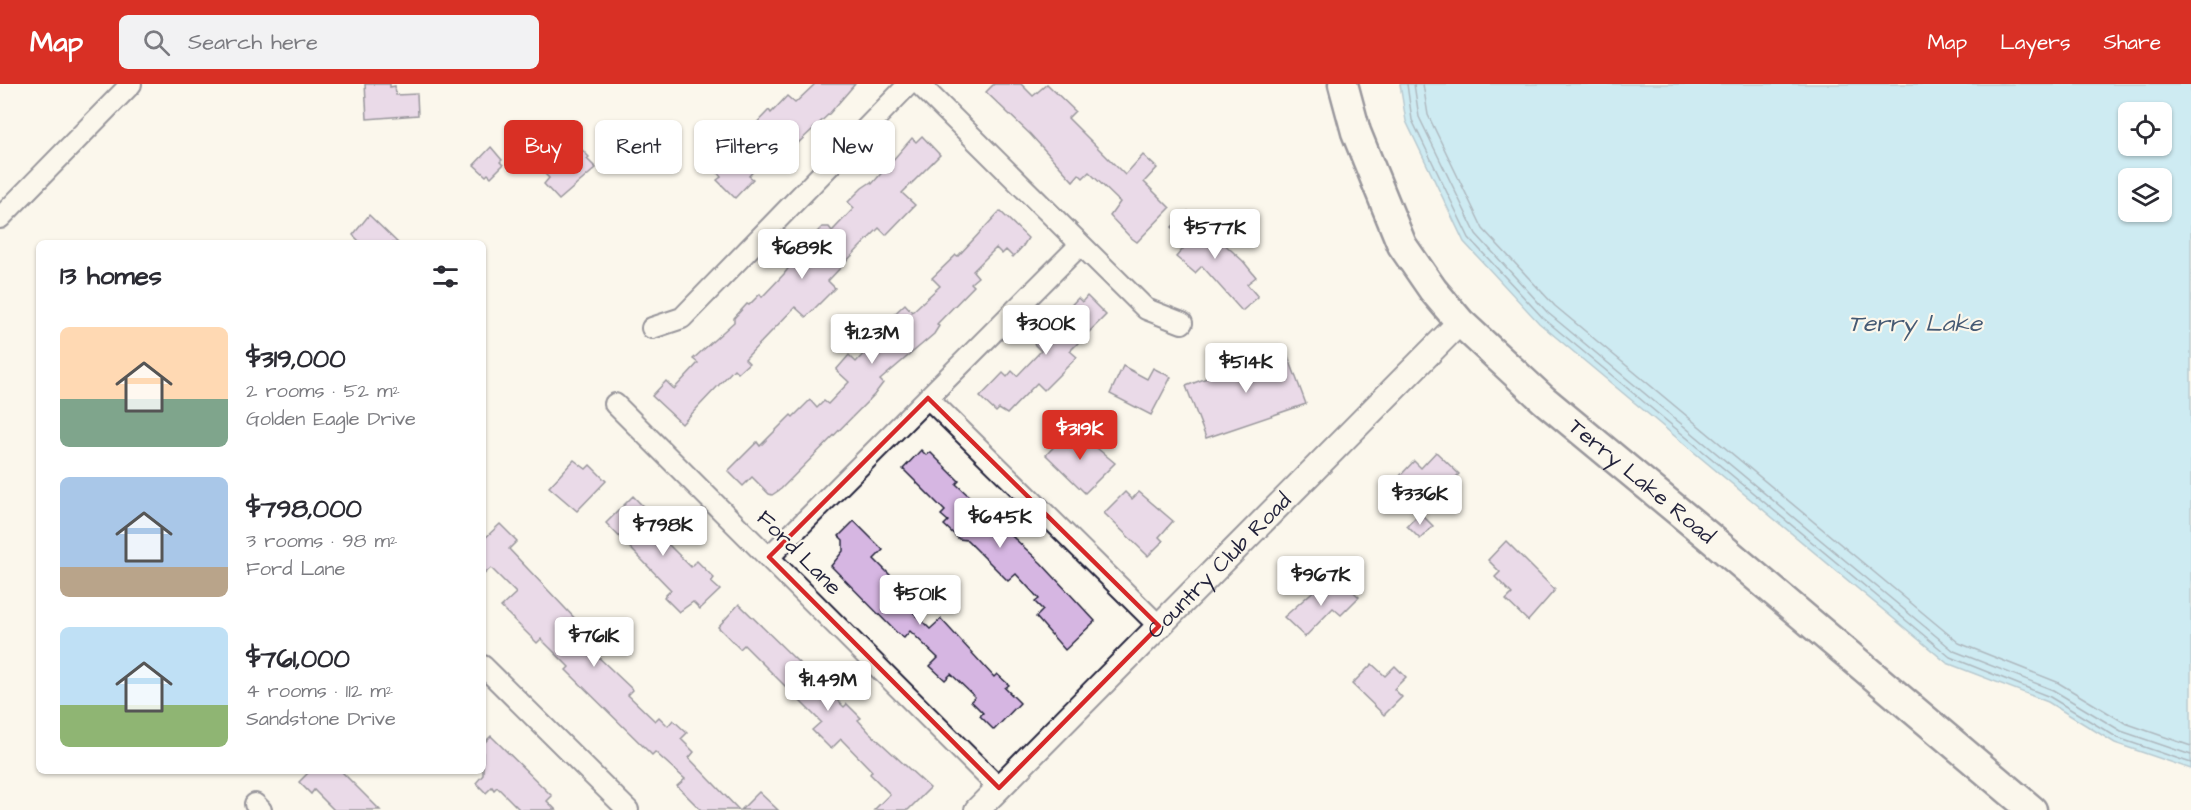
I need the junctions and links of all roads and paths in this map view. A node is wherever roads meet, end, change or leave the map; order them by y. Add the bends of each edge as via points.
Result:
1 (131, 84) edge
2 (909, 84) edge
3 (919, 84) edge
4 (1343, 84) edge
5 (0, 218) edge
6 (1080, 245) junction
7 (1182, 322) dead end
8 (1460, 322) junction
9 (652, 328) dead end
10 (928, 399) junction
11 (615, 404) dead end
12 (769, 556) junction
13 (1159, 626) junction
14 (486, 669) edge
15 (999, 788) junction
16 (628, 810) edge
17 (977, 810) edge
18 (2032, 810) edge

1 - 5 street
2 - 9 street via 682,318
3 - 6 street
4 - 8 main road, Terry Lake Road via 1356,132 1402,245
6 - 7 street via 1146,309
6 - 10 street
8 - 13 street, Country Club Road
8 - 18 main road, Terry Lake Road via 1544,400
10 - 12 street
10 - 13 street
11 - 12 street, Ford Lane
12 - 15 street, Ford Lane
13 - 15 street, Country Club Road
14 - 16 street
15 - 17 street, Country Club Road

